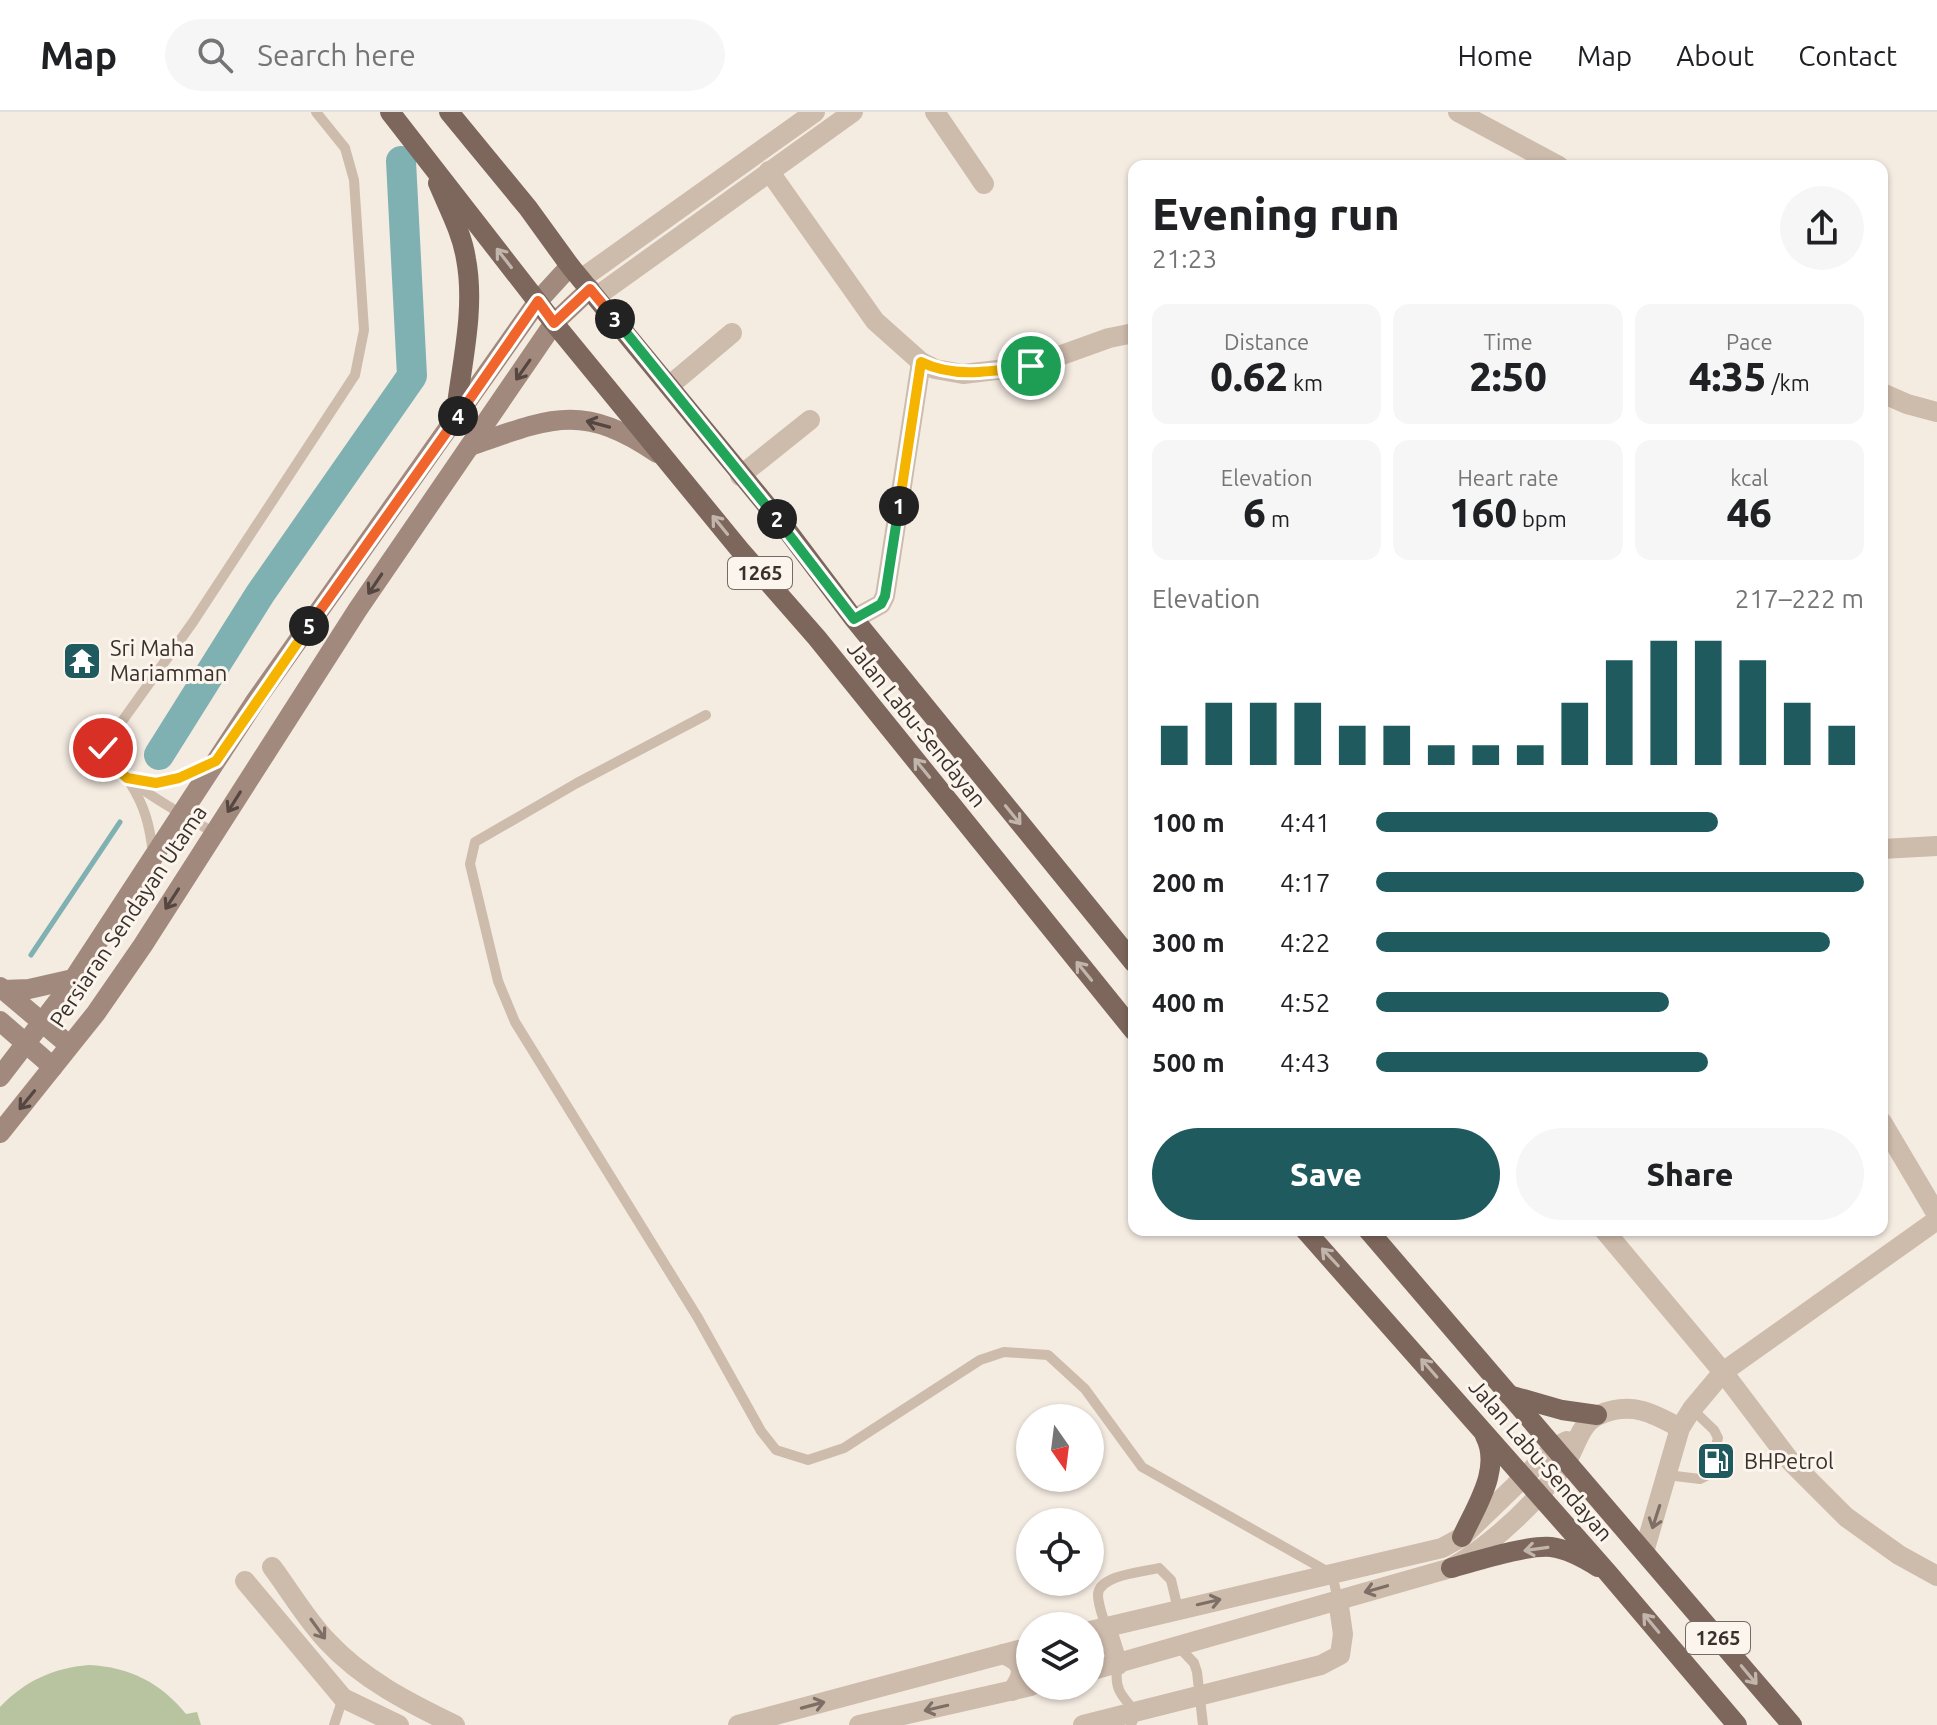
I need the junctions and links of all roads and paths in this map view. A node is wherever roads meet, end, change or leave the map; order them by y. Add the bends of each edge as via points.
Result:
1 (316, 112) edge
2 (390, 112) edge
3 (449, 112) edge
4 (815, 112) edge
5 (853, 112) edge
6 (935, 112) edge
7 (1458, 112) edge
8 (1548, 160) edge
9 (429, 162) junction
10 (769, 171) junction
11 (984, 184) dead end
12 (585, 282) junction
13 (538, 301) junction
14 (554, 323) junction
15 (732, 333) dead end
16 (1128, 334) edge
17 (921, 362) junction
18 (669, 386) junction
19 (1888, 396) edge
20 (1937, 412) edge
21 (810, 420) dead end
22 (455, 421) junction
23 (470, 446) junction
24 (667, 460) junction
25 (740, 476) junction
26 (854, 619) junction
27 (706, 715) dead end
28 (216, 761) junction
29 (127, 778) junction
30 (182, 813) junction
31 (214, 833) junction
32 (1937, 846) edge
33 (1888, 849) edge
34 (153, 858) junction
35 (1128, 956) edge
36 (73, 979) junction
37 (2, 988) edge
38 (0, 1021) edge
39 (40, 1022) junction
40 (1128, 1024) edge
41 (24, 1043) junction
42 (69, 1045) junction
43 (53, 1067) junction
44 (0, 1077) edge
45 (1888, 1132) edge
46 (0, 1133) edge
47 (1937, 1218) edge
48 (1310, 1236) edge
49 (1373, 1236) edge
50 (1609, 1236) edge
51 (1723, 1372) junction
52 (1509, 1395) junction
53 (1692, 1409) junction
54 (1597, 1415) junction
55 (1480, 1427) junction
56 (1680, 1428) junction
57 (1561, 1454) junction
58 (1667, 1475) junction
59 (1525, 1478) junction
60 (1540, 1495) junction
61 (1462, 1537) junction
62 (1644, 1552) junction
63 (272, 1567) dead end
64 (1451, 1568) junction
65 (1608, 1573) junction
66 (1332, 1574) junction
67 (1937, 1576) edge
68 (245, 1581) dead end
69 (1338, 1600) junction
70 (1178, 1609) junction
71 (1098, 1612) edge
72 (1104, 1628) edge
73 (1104, 1640) edge
74 (1178, 1646) junction
75 (1016, 1651) edge
76 (1003, 1654) junction
77 (1016, 1659) edge
78 (1118, 1665) junction
79 (1104, 1668) edge
80 (1016, 1689) edge
81 (1200, 1696) junction
82 (343, 1698) junction
83 (1134, 1718) edge
84 (334, 1725) edge
85 (399, 1725) edge
86 (455, 1725) edge
87 (738, 1725) edge
88 (859, 1725) edge
89 (1083, 1725) edge
90 (1203, 1725) edge
91 (1737, 1725) edge
92 (1792, 1725) edge

1 - 29 lane via 345,148 354,180 364,330 355,375 193,622 103,748
2 - 9 main road, Jalan Labu-Sendayan / 1265
3 - 12 main road, Jalan Labu-Sendayan / 1265
4 - 12 street
5 - 10 street
6 - 11 street
7 - 8 street
13 -> 9 main road, Jalan Labu-Sendayan / 1265
9 - 22 main road via 466,258 469,312
10 - 12 street
10 - 17 street via 875,321
12 - 13 main road, Persiaran Sendayan Utama
12 - 14 main road, Persiaran Sendayan Utama
12 - 18 main road, Jalan Labu-Sendayan / 1265
13 - 14 main road, Jalan Labu-Sendayan / 1265
13 - 22 main road, Persiaran Sendayan Utama
14 -> 23 main road, Persiaran Sendayan Utama
14 - 24 main road, Jalan Labu-Sendayan / 1265
15 - 18 street
16 - 17 street via 1031,366 963,374
17 - 26 street via 885,596 881,604
18 - 25 main road, Jalan Labu-Sendayan / 1265
19 - 20 street
21 - 25 street
22 - 28 main road, Persiaran Sendayan Utama
24 -> 23 main road via 629,434 573,418
23 -> 31 main road, Persiaran Sendayan Utama
40 -> 24 main road, Jalan Labu-Sendayan / 1265
25 - 26 main road, Jalan Labu-Sendayan / 1265
26 -> 35 main road, Jalan Labu-Sendayan / 1265
27 - 66 lane via 475,842 470,864 498,981 515,1022 698,1318 761,1431 776,1450 808,1460 844,1448 980,1360 1004,1352 1048,1355 1085,1389 1142,1467
28 - 29 lane via 156,783
28 - 30 main road, Persiaran Sendayan Utama
29 - 30 lane
29 - 34 lane via 150,825
30 - 31 lane
30 - 34 main road, Persiaran Sendayan Utama
31 -> 42 main road, Persiaran Sendayan Utama via 135,956
32 - 33 street
34 - 36 main road, Persiaran Sendayan Utama
36 - 37 main road via 29,989
36 - 39 main road, Persiaran Sendayan Utama
37 - 39 main road
38 - 41 main road
39 - 41 main road, Persiaran Sendayan Utama
39 - 42 main road
41 - 43 main road
41 - 44 main road, Persiaran Sendayan Utama
42 - 43 main road, Persiaran Sendayan Utama
43 -> 46 main road, Persiaran Sendayan Utama
45 - 47 street
47 - 51 street
55 -> 48 main road, Jalan Labu-Sendayan / 1265
49 - 52 main road, Jalan Labu-Sendayan / 1265
50 - 51 street
51 - 53 street
51 - 67 street via 1791,1462 1846,1517
52 - 54 main road
52 - 57 main road, Jalan Labu-Sendayan / 1265
53 - 56 street
53 - 58 lane via 1718,1438 1708,1475
54 - 56 street via 1649,1410
54 - 57 street
55 - 59 main road, Jalan Labu-Sendayan / 1265
55 - 61 main road via 1488,1443 1490,1473
56 - 58 street
57 - 59 street
57 - 60 street
57 - 62 main road, Jalan Labu-Sendayan / 1265
58 -> 62 street
59 - 60 main road, Jalan Labu-Sendayan / 1265
59 - 61 street
60 - 64 street via 1477,1553
60 - 65 main road, Jalan Labu-Sendayan / 1265
61 - 66 street via 1442,1548
62 -> 92 main road, Jalan Labu-Sendayan / 1265
63 -> 86 street via 327,1641 367,1676 409,1704
65 -> 64 main road via 1550,1547
64 -> 69 street
91 -> 65 main road, Jalan Labu-Sendayan / 1265
66 - 69 lane
70 -> 66 street
68 - 82 street
69 - 74 street
69 - 81 street via 1340,1655 1321,1665
70 - 71 lane via 1171,1580 1159,1568 1100,1585
70 - 72 street
73 - 78 street
74 - 78 street
74 - 81 lane via 1194,1663
75 - 76 street
76 - 77 street
87 -> 76 street
78 - 79 street
78 - 83 lane via 1115,1685
80 -> 88 street
81 - 83 street
81 - 90 lane
82 - 84 lane
82 - 85 street
83 - 89 street

